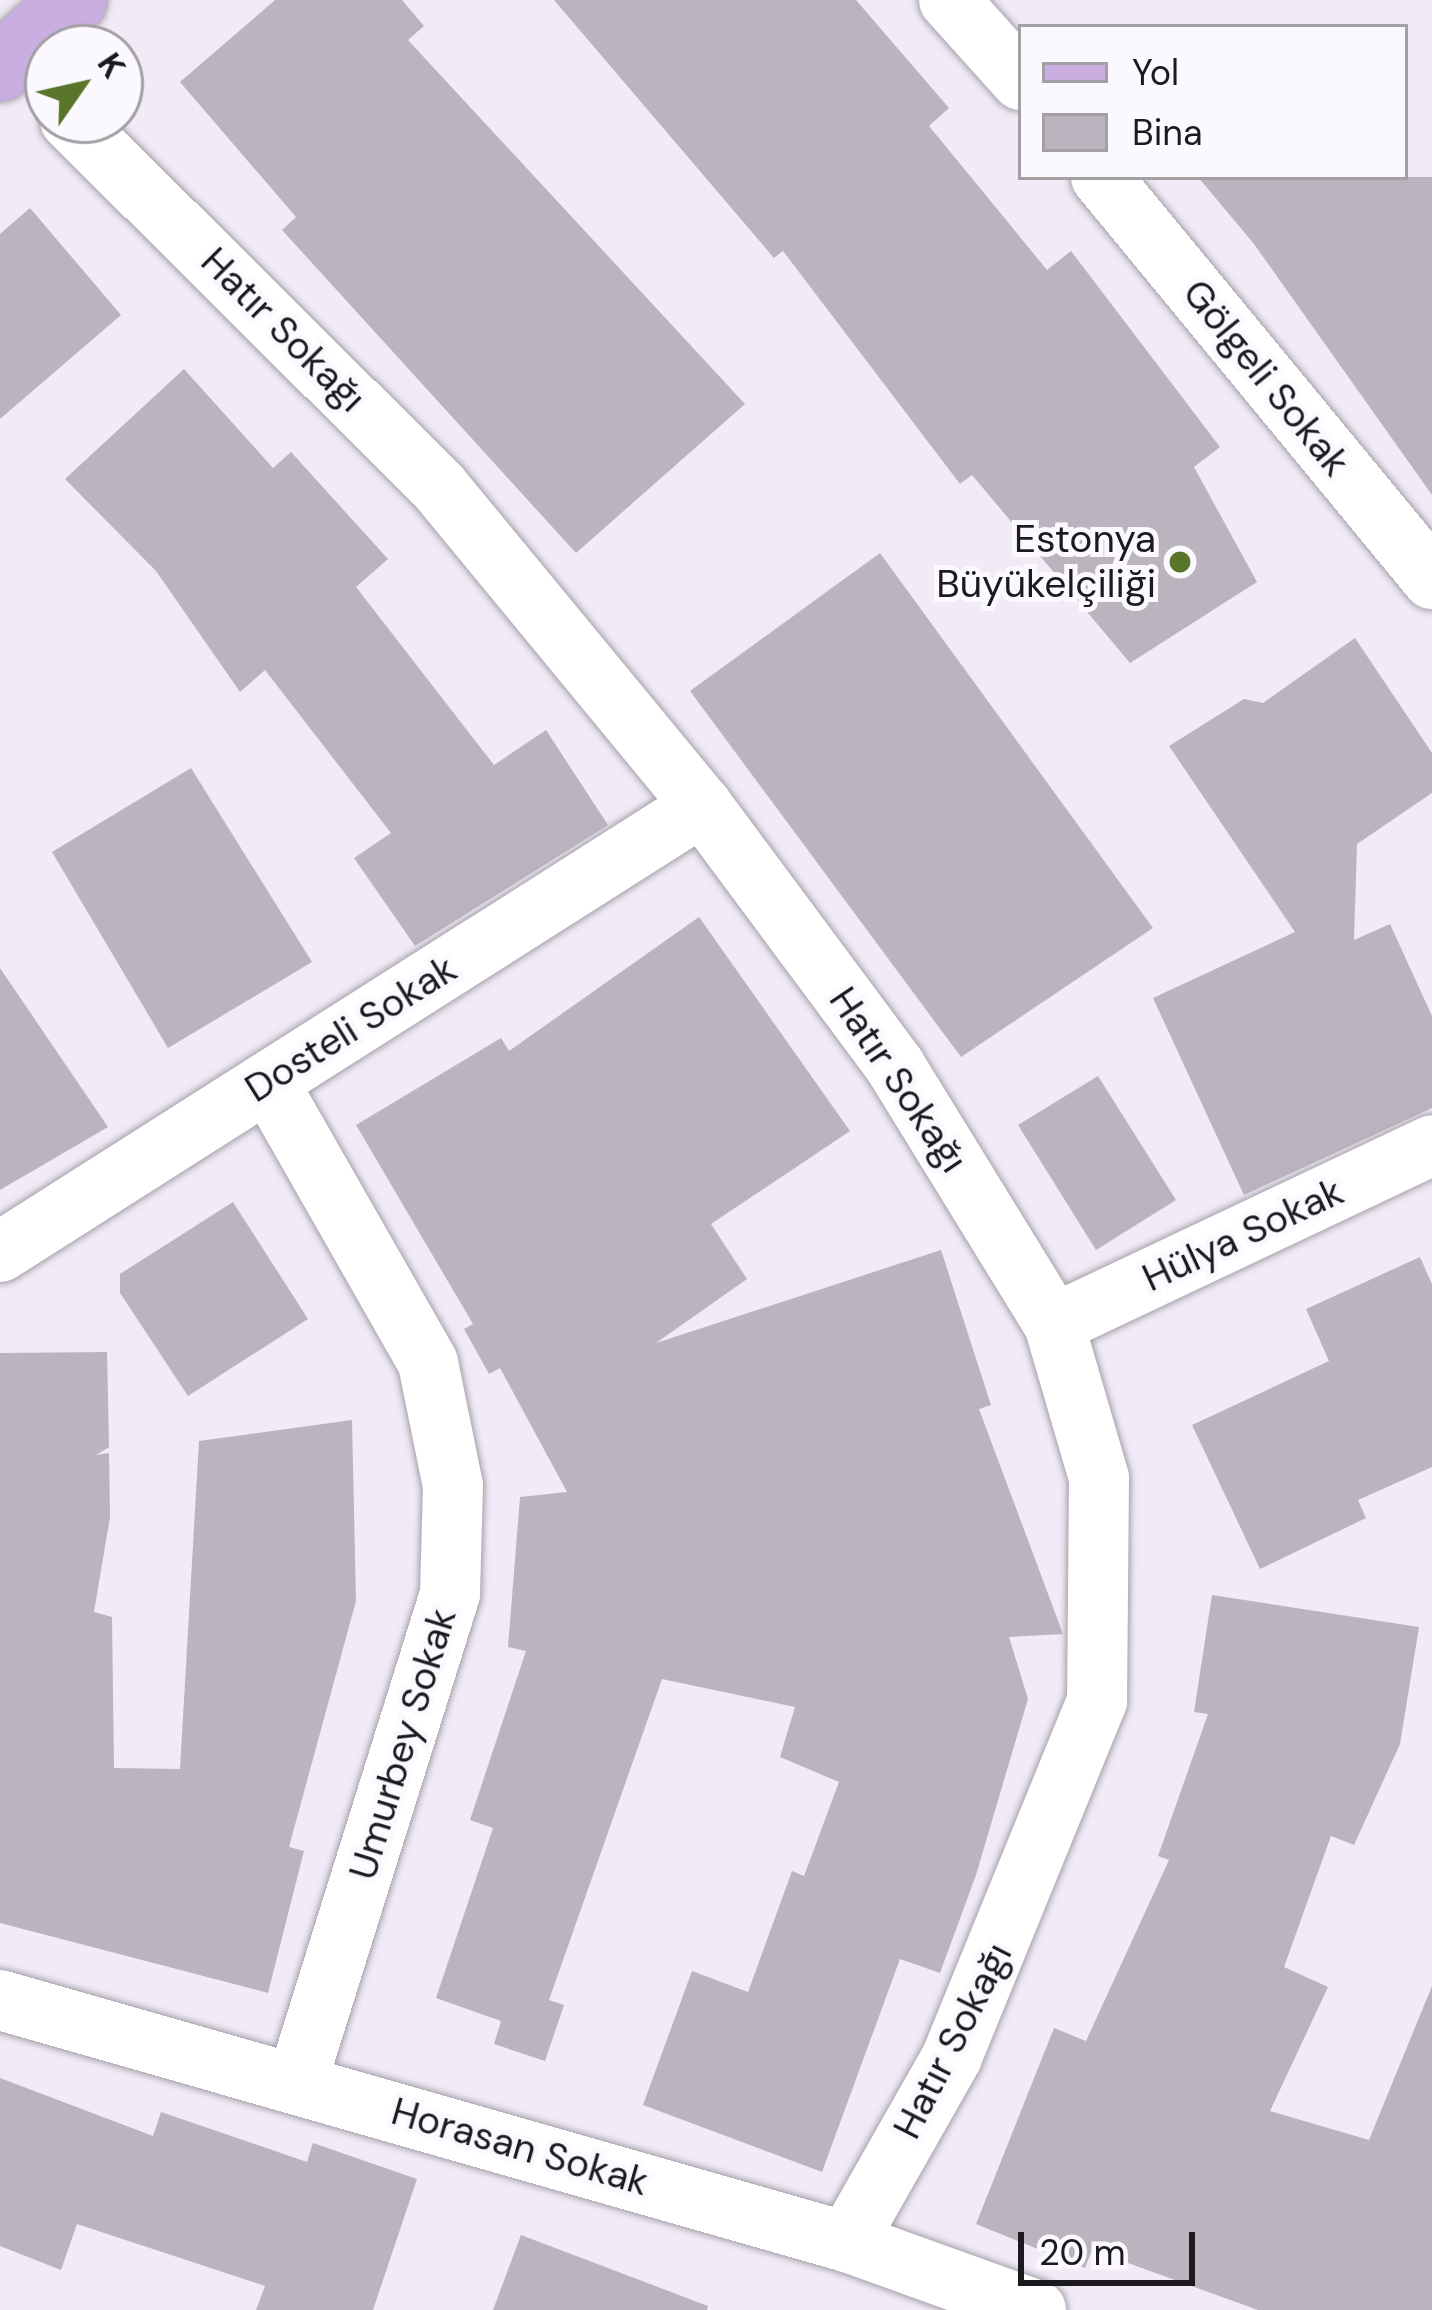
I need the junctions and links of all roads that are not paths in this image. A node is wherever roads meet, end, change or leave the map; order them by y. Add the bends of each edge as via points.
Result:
1 (74, 0) edge
2 (949, 0) edge
3 (14, 70) edge
4 (1018, 77) edge
5 (94, 144) edge
6 (1103, 180) edge
7 (1432, 579) edge
8 (702, 806) junction
9 (268, 1082) junction
10 (1432, 1145) edge
11 (0, 1252) edge
12 (1054, 1324) junction
13 (0, 2000) edge
14 (297, 2083) junction
15 (847, 2242) junction
16 (1036, 2310) edge

1 - 3 main road
2 - 4 street
5 - 8 street, Hatır Sokağı via 439,487
6 - 7 street, Gölgeli Sokak
8 - 9 street, Dosteli Sokak
8 - 12 street, Hatır Sokağı via 895,1066
9 - 11 street, Dosteli Sokak
9 - 14 street, Umurbey Sokak via 428,1363 453,1486 450,1594
10 - 12 street, Hülya Sokak
12 - 15 street, Hatır Sokağı via 1099,1478 1106,1593 1097,1701 952,2057
13 - 14 street, Horasan Sokak
14 - 15 street, Horasan Sokak
15 - 16 street, Horasan Sokak

